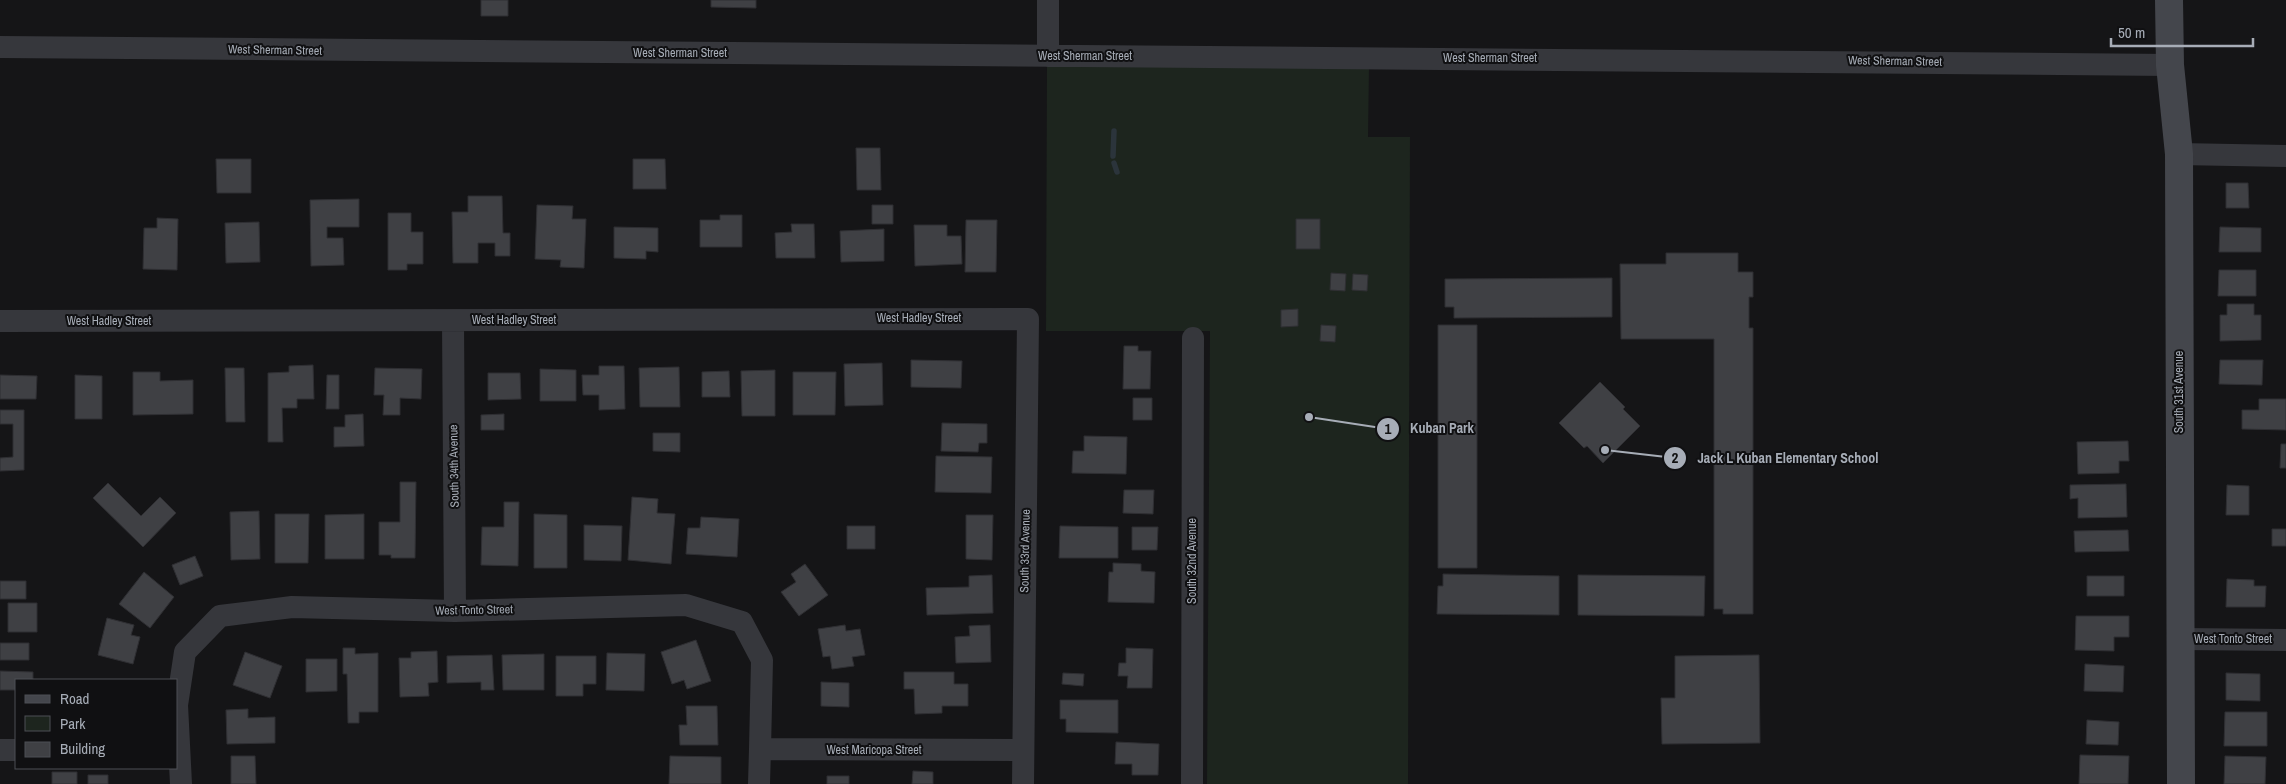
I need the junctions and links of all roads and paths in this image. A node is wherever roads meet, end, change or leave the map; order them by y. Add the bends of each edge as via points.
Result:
1 (1048, 0) edge
2 (2169, 0) edge
3 (0, 47) edge
4 (1048, 56) junction
5 (2170, 64) junction
6 (2179, 154) junction
7 (2286, 156) edge
8 (1028, 319) joint
9 (453, 320) junction
10 (0, 321) edge
11 (1193, 338) dead end
12 (456, 611) junction
13 (2181, 639) junction
14 (2286, 640) edge
15 (178, 699) edge
16 (178, 748) edge
17 (760, 749) junction
18 (0, 750) edge
19 (15, 750) edge
20 (1023, 750) junction
21 (181, 784) edge
22 (760, 784) edge
23 (1023, 784) edge
24 (1192, 784) edge
25 (2181, 784) edge

1 - 4 street
2 - 5 street, South 31st Avenue
3 - 4 street, West Sherman Street
4 - 5 street, West Sherman Street
5 - 6 street, South 31st Avenue
6 - 7 street
6 - 13 street, South 31st Avenue
8 - 9 street, West Hadley Street
8 - 20 street, South 33rd Avenue
9 - 10 street, West Hadley Street
9 - 12 street, South 34th Avenue
11 - 24 street, South 32nd Avenue
12 - 15 street, West Tonto Street via 292,607 220,616 186,652
12 - 17 street, West Tonto Street via 686,606 742,622 762,660
13 - 14 street, West Tonto Street
13 - 25 street, South 31st Avenue
16 - 21 street
17 - 20 street, West Maricopa Street
17 - 22 street
18 - 19 street
20 - 23 street, South 33rd Avenue

